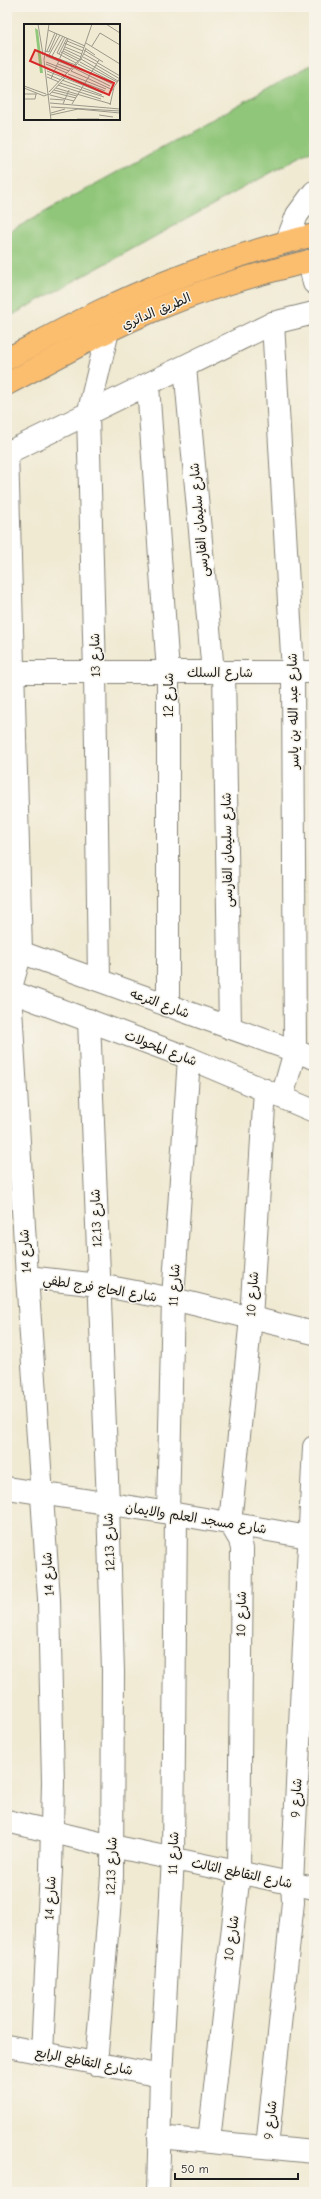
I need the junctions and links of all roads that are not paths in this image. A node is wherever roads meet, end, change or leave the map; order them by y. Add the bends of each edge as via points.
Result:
1 (314, 192) edge
2 (314, 235) edge
3 (287, 242) junction
4 (311, 261) edge
5 (314, 283) edge
6 (314, 314) edge
7 (273, 323) junction
8 (108, 331) junction
9 (7, 359) edge
10 (185, 367) junction
11 (7, 384) edge
12 (148, 385) junction
13 (88, 415) junction
14 (7, 452) edge
15 (11, 672) edge
16 (95, 672) junction
17 (168, 672) junction
18 (218, 672) junction
19 (304, 672) edge
20 (14, 950) edge
21 (99, 980) junction
22 (8, 991) edge
23 (168, 1006) junction
24 (89, 1020) junction
25 (230, 1028) junction
26 (304, 1055) edge
27 (189, 1058) junction
28 (273, 1093) junction
29 (314, 1111) edge
30 (16, 1250) edge
31 (27, 1277) junction
32 (98, 1285) junction
33 (173, 1299) junction
34 (251, 1318) junction
35 (314, 1333) edge
36 (314, 1447) edge
37 (7, 1488) edge
38 (41, 1493) junction
39 (108, 1504) junction
40 (172, 1513) junction
41 (230, 1523) junction
42 (312, 1538) edge
43 (7, 1821) edge
44 (52, 1831) junction
45 (112, 1846) junction
46 (173, 1858) junction
47 (239, 1873) junction
48 (292, 1883) junction
49 (314, 1888) edge
50 (7, 2046) edge
51 (42, 2053) junction
52 (96, 2064) junction
53 (160, 2076) junction
54 (159, 2136) junction
55 (209, 2142) junction
56 (267, 2147) junction
57 (314, 2152) edge
58 (158, 2192) edge

1 - 3 street via 297,215
2 - 3 main road, الطريق الدائري
3 - 9 main road, الطريق الدائري via 228,259 165,282 107,308
4 - 5 street
4 - 8 main road, الطريق الدائري via 206,290
6 - 7 street
7 - 10 street
7 - 19 street, شارع عبد الله بن ياسر
8 - 11 main road, الطريق الدائري
8 - 13 street, شارع 13
10 - 12 street
10 - 18 street, شارع سليمان الفارسى
12 - 13 street
12 - 17 street, شارع 12
13 - 14 street
13 - 16 street, شارع 13
14 - 15 street, شارع 14
15 - 16 street, شارع السلك
15 - 20 street, شارع 14
16 - 17 street, شارع السلك
16 - 21 street, شارع 13
17 - 18 street, شارع السلك
17 - 23 street, شارع 12
18 - 19 street, شارع السلك
18 - 25 street, شارع سليمان الفارسى
19 - 26 street, شارع عبد الله بن ياسر
20 - 21 street, شارع الترعه
20 - 22 street, شارع 14
21 - 23 street, شارع الترعه
22 - 24 street, شارع المحولات
22 - 30 street, شارع 14
23 - 25 street, شارع الترعه
24 - 27 street, شارع المحولات
24 - 32 street, شارع 12,13
25 - 26 street, شارع الترعه
26 - 28 street, شارع عبد الله بن ياسر
27 - 28 street, شارع المحولات
27 - 33 street, شارع 11
28 - 29 street, شارع المحولات
28 - 34 street, شارع 10
30 - 31 street, شارع 14
31 - 32 street, شارع الحاج فرج لطفي
31 - 38 street, شارع 14
32 - 33 street, شارع الحاج فرج لطفي
32 - 39 street, شارع 12,13
33 - 34 street, شارع الحاج فرج لطفي
33 - 40 street, شارع 11
34 - 35 street, شارع الحاج فرج لطفي
34 - 41 street, شارع 10
36 - 42 street, شارع 9
37 - 38 street, شارع مسجد العلم والايمان
38 - 39 street, شارع مسجد العلم والايمان
38 - 44 street, شارع 14 via 49,1599
39 - 40 street, شارع مسجد العلم والايمان
39 - 45 street, شارع 12,13 via 113,1671
40 - 41 street, شارع مسجد العلم والايمان
40 - 46 street, شارع 11
41 - 42 street, شارع مسجد العلم والايمان
41 - 47 street, شارع 10 via 242,1549
42 - 48 street, شارع 9
43 - 44 street, شارع التقاطع الثالث
44 - 45 street, شارع التقاطع الثالث
44 - 51 street, شارع 14
45 - 46 street, شارع التقاطع الثالث
45 - 52 street, شارع 12,13 via 112,1876
46 - 47 street, شارع التقاطع الثالث
46 - 53 street, شارع 11
47 - 48 street, شارع التقاطع الثالث
47 - 55 street, شارع 10
48 - 49 street, شارع التقاطع الثالث
48 - 56 street, شارع 9 via 293,1902
50 - 51 street, شارع التقاطع الرابع
51 - 52 street, شارع التقاطع الرابع
52 - 53 street, شارع التقاطع الرابع
53 - 54 street, شارع 11
54 - 55 street
54 - 58 street, شارع 11
55 - 56 street
56 - 57 street

